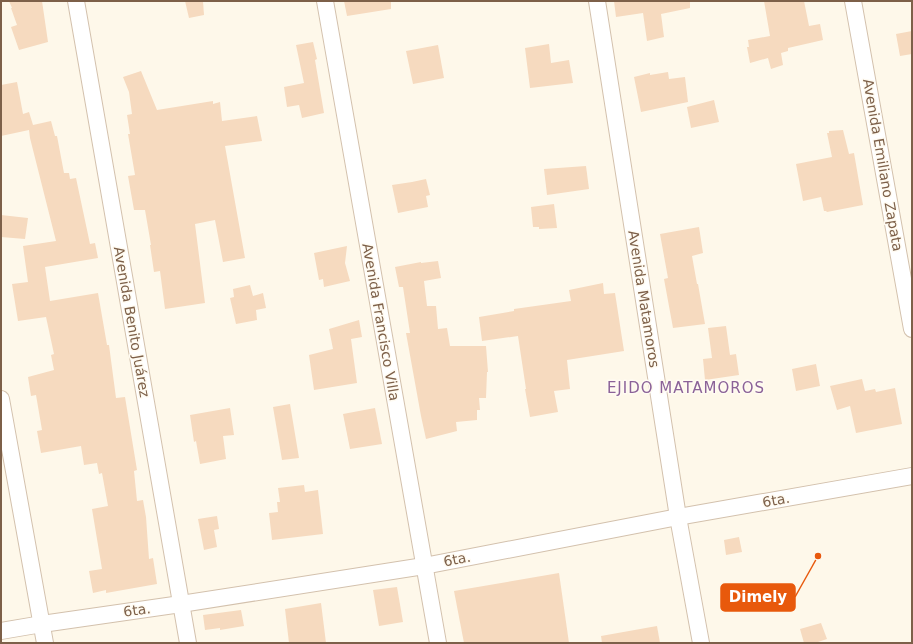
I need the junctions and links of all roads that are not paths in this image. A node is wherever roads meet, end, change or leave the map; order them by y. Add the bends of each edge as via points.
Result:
1 (76, 1) edge
2 (324, 1) edge
3 (597, 1) edge
4 (853, 1) edge
5 (912, 329) edge
6 (1, 399) edge
7 (912, 476) edge
8 (678, 517) junction
9 (424, 566) junction
10 (181, 604) junction
11 (42, 624) junction
12 (1, 631) edge
13 (45, 643) edge
14 (188, 643) edge
15 (438, 643) edge
16 (701, 643) edge

1 - 10 street, Avenida Benito Juárez
2 - 9 street, Avenida Francisco Villa
3 - 8 street, Avenida Matamoros
4 - 5 street, Avenida Emiliano Zapata
6 - 11 street
7 - 8 street, 6ta.
8 - 9 street, 6ta.
8 - 16 street, Avenida Matamoros
9 - 10 street, 6ta.
9 - 15 street, Avenida Francisco Villa
10 - 11 street, 6ta.
10 - 14 street, Avenida Benito Juárez
11 - 12 street, 6ta.
11 - 13 street

